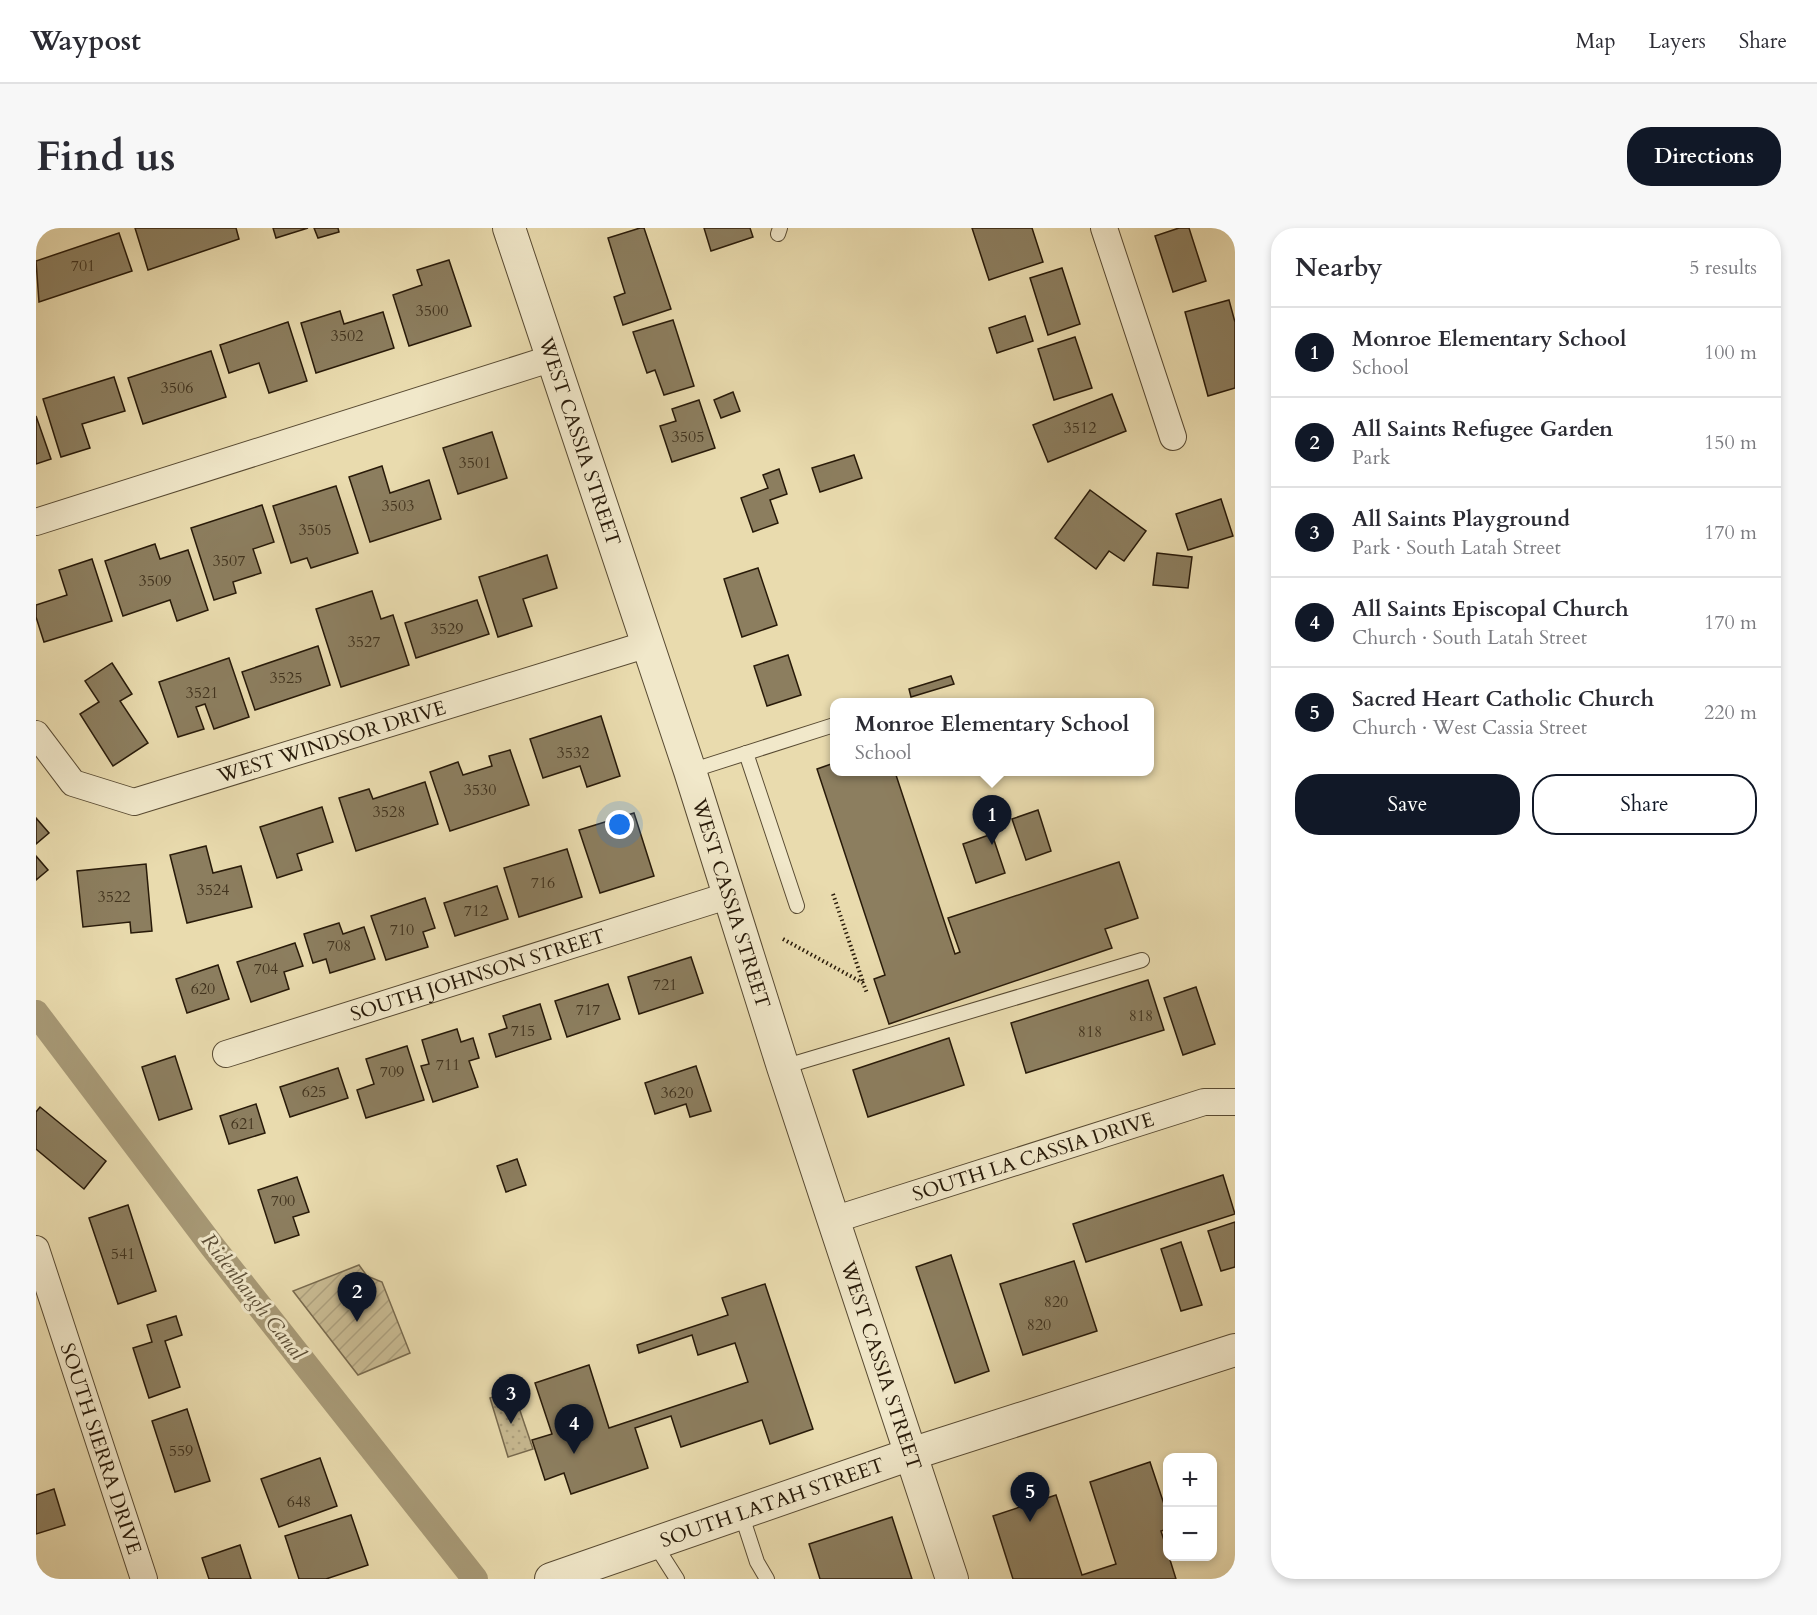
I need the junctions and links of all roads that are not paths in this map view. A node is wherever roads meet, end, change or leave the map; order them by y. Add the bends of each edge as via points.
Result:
1 (509, 228) edge
2 (1104, 228) edge
3 (553, 358) junction
4 (1173, 437) dead end
5 (36, 522) edge
6 (648, 644) junction
7 (830, 726) edge
8 (36, 734) edge
9 (746, 753) junction
10 (690, 771) junction
11 (730, 895) junction
12 (797, 906) dead end
13 (1142, 960) dead end
14 (226, 1054) dead end
15 (783, 1068) junction
16 (1235, 1102) edge
17 (833, 1220) junction
18 (36, 1249) edge
19 (1235, 1350) edge
20 (911, 1454) junction
21 (741, 1513) junction
22 (654, 1543) junction
23 (144, 1579) edge
24 (551, 1579) edge
25 (677, 1579) edge
26 (767, 1579) edge
27 (952, 1579) edge

1 - 3 street, WEST CASSIA STREET
2 - 4 street
3 - 5 street
3 - 6 street, WEST CASSIA STREET
6 - 8 street, WEST WINDSOR DRIVE via 134,802 73,783
6 - 10 street, WEST CASSIA STREET
7 - 9 lane
9 - 10 lane
9 - 12 lane
10 - 11 street, WEST CASSIA STREET
11 - 14 street, SOUTH JOHNSON STREET
11 - 15 street, WEST CASSIA STREET
13 - 15 lane
15 - 17 street, WEST CASSIA STREET
16 - 17 street, SOUTH LA CASSIA DRIVE via 1204,1102
17 - 20 street, WEST CASSIA STREET
18 - 23 street, SOUTH SIERRA DRIVE
19 - 20 street, SOUTH LATAH STREET
20 - 21 street, SOUTH LATAH STREET
20 - 27 street, WEST CASSIA STREET
21 - 22 street, SOUTH LATAH STREET
21 - 26 lane via 757,1562
22 - 24 street, SOUTH LATAH STREET
22 - 25 lane

